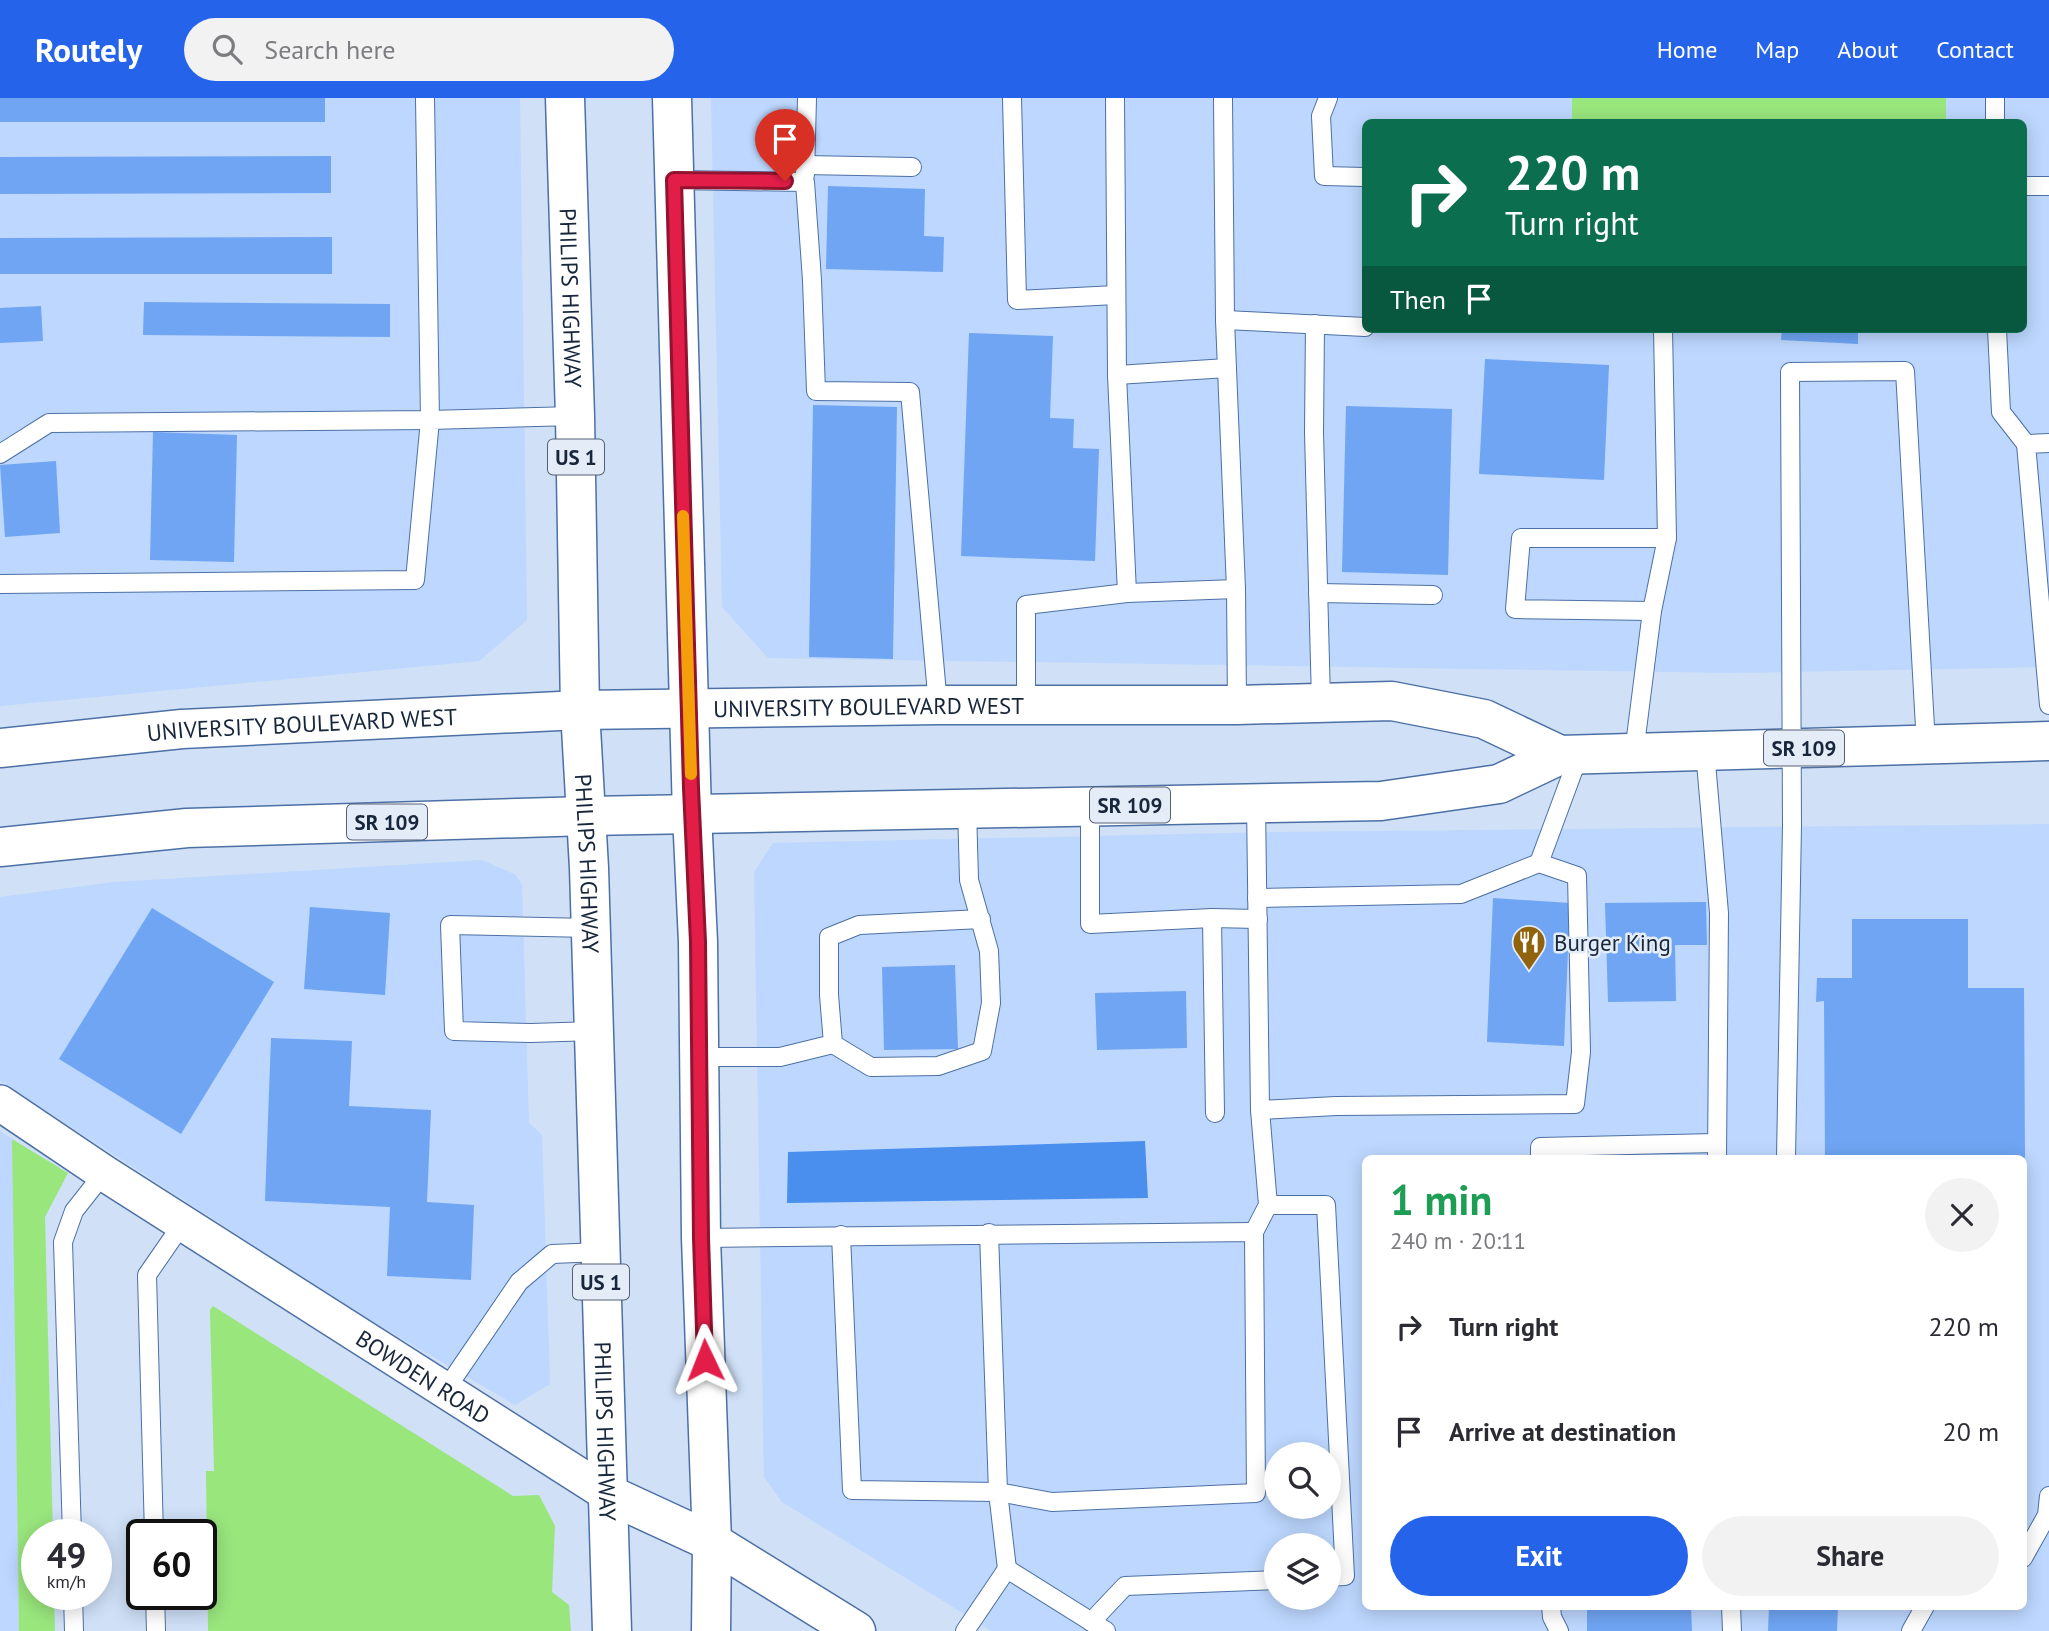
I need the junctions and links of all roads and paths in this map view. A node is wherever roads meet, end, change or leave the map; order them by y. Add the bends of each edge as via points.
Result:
1 (425, 98) edge
2 (565, 98) edge
3 (672, 98) edge
4 (807, 98) edge
5 (1012, 98) edge
6 (1115, 98) edge
7 (1223, 98) edge
8 (1328, 98) edge
9 (1995, 98) edge
10 (1995, 119) edge
11 (912, 167) dead end
12 (805, 173) junction
13 (1362, 177) edge
14 (674, 180) junction
15 (2027, 186) edge
16 (2049, 186) edge
17 (1116, 295) junction
18 (1224, 320) junction
19 (1315, 324) junction
20 (1362, 327) edge
21 (1663, 333) edge
22 (1997, 333) edge
23 (1227, 368) junction
24 (1117, 375) junction
25 (575, 416) junction
26 (430, 420) junction
27 (2049, 443) edge
28 (2026, 444) junction
29 (0, 454) edge
30 (1667, 538) junction
31 (0, 584) edge
32 (1236, 589) junction
33 (2044, 591) edge
34 (1127, 593) junction
35 (1318, 593) junction
36 (1433, 595) dead end
37 (1652, 611) junction
38 (1321, 701) junction
39 (937, 705) junction
40 (1026, 705) junction
41 (1237, 705) junction
42 (2049, 705) edge
43 (689, 708) junction
44 (580, 710) junction
45 (2049, 741) edge
46 (1926, 745) junction
47 (0, 748) edge
48 (1793, 748) junction
49 (1705, 751) junction
50 (1634, 753) junction
51 (1569, 755) junction
52 (1256, 803) junction
53 (1090, 805) junction
54 (967, 808) junction
55 (692, 814) junction
56 (587, 816) junction
57 (0, 847) edge
58 (1539, 863) junction
59 (1257, 898) junction
60 (1212, 918) junction
61 (981, 919) junction
62 (1258, 919) junction
63 (590, 928) junction
64 (594, 1031) junction
65 (833, 1044) junction
66 (699, 1057) junction
67 (0, 1103) edge
68 (1260, 1111) junction
69 (1215, 1113) dead end
70 (1716, 1151) edge
71 (1540, 1155) edge
72 (1786, 1155) edge
73 (104, 1173) junction
74 (1268, 1205) junction
75 (183, 1223) junction
76 (1254, 1232) junction
77 (989, 1233) junction
78 (841, 1235) junction
79 (701, 1238) junction
80 (600, 1252) junction
81 (446, 1389) junction
82 (998, 1492) junction
83 (608, 1494) junction
84 (2049, 1496) edge
85 (72, 1519) edge
86 (154, 1519) edge
87 (712, 1542) junction
88 (2027, 1551) edge
89 (1007, 1569) junction
90 (1341, 1576) edge
91 (1264, 1580) edge
92 (73, 1610) edge
93 (155, 1610) edge
94 (1551, 1610) edge
95 (1731, 1610) edge
96 (1923, 1610) edge
97 (1099, 1627) edge
98 (74, 1631) edge
99 (156, 1631) edge
100 (612, 1631) edge
101 (711, 1631) edge
102 (856, 1631) edge
103 (965, 1631) edge
104 (1559, 1631) edge
105 (1731, 1631) edge
106 (1911, 1631) edge

1 - 26 lane
2 - 25 main road, PHILIPS HIGHWAY / US 1
3 - 14 main road
4 - 12 lane
5 - 17 lane via 1017,300
6 - 17 lane
7 - 18 lane
8 - 13 lane via 1321,116 1324,176
9 - 10 lane
11 - 12 lane
12 - 14 lane
12 - 39 lane via 816,391 910,392
14 - 43 main road
15 - 16 lane
17 - 24 lane
18 - 19 lane
18 - 23 lane
19 - 20 lane
19 - 35 lane
21 - 30 lane
22 - 28 lane via 2001,412
23 - 24 lane
23 - 32 lane
24 - 34 lane
25 - 26 lane
25 - 44 main road, PHILIPS HIGHWAY / US 1
26 - 29 lane via 49,423
26 - 31 lane via 415,580
27 - 28 lane
28 - 33 lane
30 - 37 lane
30 - 37 lane via 1521,538 1515,609
32 - 34 lane
32 - 41 lane
33 - 42 lane
34 - 40 lane via 1026,605
35 - 36 lane
35 - 38 lane
37 - 50 lane
38 - 41 main road, UNIVERSITY BOULEVARD WEST / SR 109
38 - 51 main road, UNIVERSITY BOULEVARD WEST / SR 109 via 1392,701 1484,719
39 - 40 main road, UNIVERSITY BOULEVARD WEST / SR 109
39 - 43 main road, UNIVERSITY BOULEVARD WEST / SR 109
40 - 41 main road, UNIVERSITY BOULEVARD WEST / SR 109
43 - 44 main road, UNIVERSITY BOULEVARD WEST / SR 109
43 - 55 main road
44 - 47 main road, UNIVERSITY BOULEVARD WEST / SR 109 via 182,729
44 - 56 main road, PHILIPS HIGHWAY / US 1
45 - 46 main road, UNIVERSITY BOULEVARD WEST / SR 109
46 - 48 main road, UNIVERSITY BOULEVARD WEST / SR 109
46 - 48 lane via 1905,371 1790,372
48 - 49 main road, UNIVERSITY BOULEVARD WEST / SR 109
48 - 72 lane
49 - 50 main road, UNIVERSITY BOULEVARD WEST / SR 109
49 - 70 lane via 1719,913
50 - 51 main road, UNIVERSITY BOULEVARD WEST / SR 109
51 - 52 main road, UNIVERSITY BOULEVARD WEST / SR 109 via 1499,784 1381,801
51 - 58 lane
52 - 53 main road, UNIVERSITY BOULEVARD WEST / SR 109
52 - 59 lane
53 - 54 main road, UNIVERSITY BOULEVARD WEST / SR 109
53 - 60 lane via 1090,924
54 - 55 main road, UNIVERSITY BOULEVARD WEST / SR 109
54 - 61 lane via 969,880
55 - 56 main road, UNIVERSITY BOULEVARD WEST / SR 109
55 - 66 main road
56 - 57 main road, UNIVERSITY BOULEVARD WEST / SR 109 via 187,828
56 - 63 main road, PHILIPS HIGHWAY / US 1
58 - 59 lane via 1461,894
58 - 68 lane via 1577,876 1581,1052 1574,1104
59 - 62 lane
60 - 62 lane
60 - 69 lane
61 - 65 lane via 859,925 828,937
61 - 65 lane via 989,951 991,1003 982,1051 938,1066 871,1067
62 - 68 lane
63 - 64 main road, PHILIPS HIGHWAY / US 1
63 - 64 lane via 450,925 454,1031
64 - 80 main road, PHILIPS HIGHWAY / US 1
65 - 66 lane via 780,1058
66 - 79 main road
67 - 73 street, BOWDEN ROAD
68 - 74 lane
70 - 71 lane via 1540,1147
73 - 75 street, BOWDEN ROAD
73 - 85 lane via 74,1211 63,1242
74 - 76 lane
74 - 90 lane via 1326,1205 1345,1576
75 - 81 street, BOWDEN ROAD
75 - 86 lane via 147,1275
76 - 77 lane
76 - 82 lane via 1256,1493 1052,1502
77 - 78 lane
77 - 82 lane
78 - 79 lane
78 - 82 lane via 852,1490
79 - 87 main road
80 - 81 lane via 552,1255 519,1282
80 - 83 main road, PHILIPS HIGHWAY / US 1
81 - 83 street, BOWDEN ROAD
82 - 89 lane
83 - 87 main road, BOWDEN ROAD
83 - 100 main road, PHILIPS HIGHWAY / US 1
84 - 88 lane via 2047,1515
87 - 101 main road
87 - 102 main road, BOWDEN ROAD
89 - 97 lane
89 - 103 lane
91 - 97 lane via 1125,1586
92 - 98 lane
93 - 99 lane
94 - 104 lane
95 - 105 lane
96 - 106 lane

